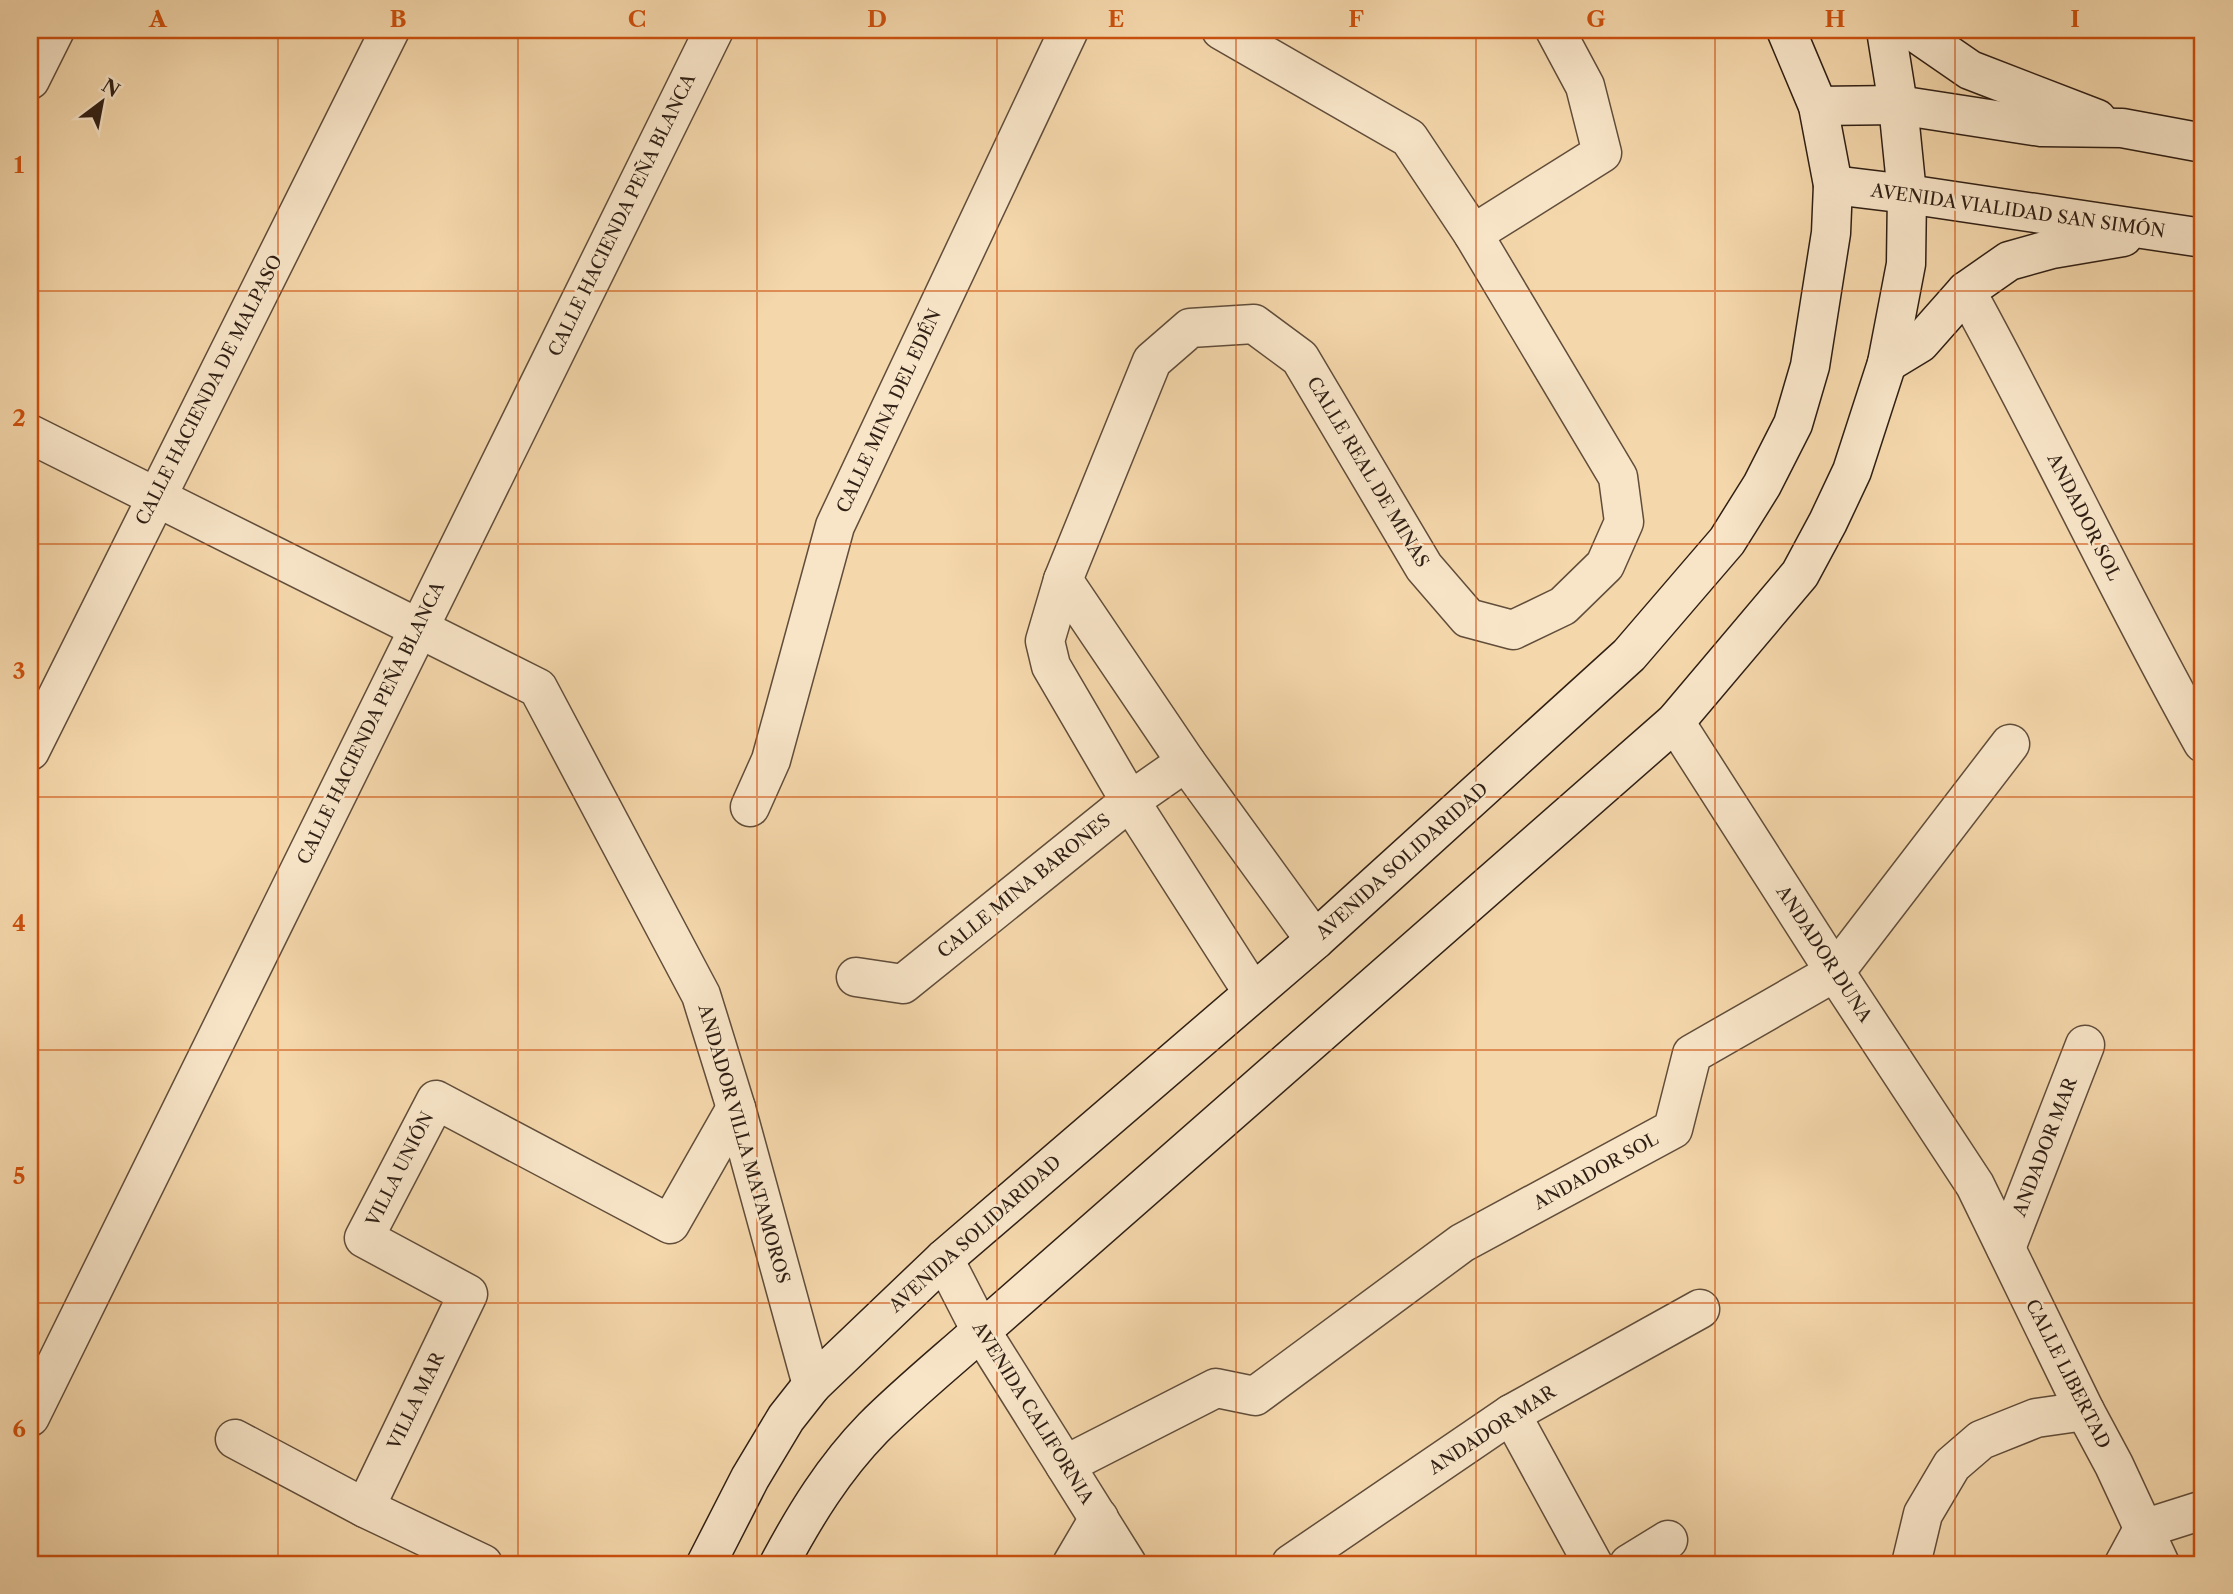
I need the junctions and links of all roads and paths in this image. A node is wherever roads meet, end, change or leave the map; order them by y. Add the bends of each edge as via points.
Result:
1 (55, 30) edge
2 (390, 30) edge
3 (714, 30) edge
4 (1069, 30) edge
5 (1221, 30) edge
6 (1555, 30) edge
7 (1786, 30) edge
8 (1886, 30) edge
9 (1912, 30) edge
10 (30, 80) edge
11 (1898, 105) junction
12 (1818, 106) junction
13 (2122, 128) junction
14 (2203, 144) edge
15 (1833, 185) junction
16 (1907, 194) junction
17 (2157, 232) junction
18 (1473, 234) junction
19 (2203, 238) edge
20 (1966, 291) junction
21 (1886, 363) junction
22 (30, 434) edge
23 (156, 497) junction
24 (1063, 580) junction
25 (418, 627) junction
26 (1675, 722) junction
27 (2203, 743) edge
28 (2010, 744) dead end
29 (30, 751) edge
30 (1186, 762) junction
31 (1130, 801) junction
32 (750, 807) dead end
33 (1315, 940) junction
34 (1835, 972) junction
35 (856, 977) dead end
36 (1253, 993) junction
37 (2085, 1045) dead end
38 (736, 1108) junction
39 (1975, 1185) joint
40 (2006, 1248) junction
41 (944, 1259) junction
42 (468, 1294) joint
43 (1700, 1309) dead end
44 (981, 1331) junction
45 (812, 1385) junction
46 (2085, 1411) junction
47 (1511, 1414) junction
48 (30, 1418) edge
49 (235, 1439) dead end
50 (1065, 1465) junction
51 (365, 1508) junction
52 (2203, 1510) edge
53 (1098, 1518) junction
54 (2143, 1529) junction
55 (1668, 1540) dead end
56 (483, 1564) edge
57 (706, 1564) edge
58 (779, 1564) edge
59 (1072, 1564) edge
60 (1127, 1564) edge
61 (1291, 1564) edge
62 (1593, 1564) edge
63 (1629, 1564) edge
64 (1912, 1564) edge
65 (2124, 1564) edge
66 (2160, 1564) edge

1 - 10 street
2 - 23 street, CALLE HACIENDA DE MALPASO
3 - 25 street, CALLE HACIENDA PEÑA BLANCA
4 - 32 street, CALLE MINA DEL EDÉN via 835,526 771,760
5 - 18 street, CALLE REAL DE MINAS via 1409,138
6 - 18 street via 1585,86 1602,153
7 - 12 street, AVENIDA SOLIDARIDAD
8 - 11 street
9 - 13 street via 1970,70
11 - 12 street
11 - 13 street via 2041,127
11 - 16 street
12 - 15 street, AVENIDA SOLIDARIDAD
13 - 14 street
15 - 16 street, AVENIDA VIALIDAD SAN SIMÓN
15 - 33 street, AVENIDA SOLIDARIDAD via 1831,233 1810,366 1793,424 1727,541 1629,655
16 - 17 street, AVENIDA VIALIDAD SAN SIMÓN
16 - 21 street via 1906,264
17 - 19 street, AVENIDA VIALIDAD SAN SIMÓN
17 - 20 street via 2052,249 2009,261
18 - 24 street, CALLE REAL DE MINAS via 1618,477 1623,522 1610,555 1563,606 1513,630 1468,618 1424,568 1300,358 1254,324 1190,328 1152,361
20 - 21 street via 1920,343
20 - 27 street, ANDADOR SOL
21 - 26 street via 1852,471 1800,574
22 - 23 street
23 - 25 street
23 - 29 street, CALLE HACIENDA DE MALPASO
24 - 30 street
24 - 31 street, CALLE REAL DE MINAS via 1045,641 1051,666
25 - 38 street, ANDADOR VILLA MATAMOROS via 538,688 701,995
25 - 48 street, CALLE HACIENDA PEÑA BLANCA
26 - 34 street, ANDADOR DUNA
26 - 44 street
28 - 34 street, ANDADOR SOL
30 - 31 street, CALLE MINA BARONES
30 - 33 street
31 - 35 street, CALLE MINA BARONES via 903,984
31 - 36 street, CALLE REAL DE MINAS
33 - 36 street, AVENIDA SOLIDARIDAD
34 - 39 street, ANDADOR DUNA
34 - 50 street, ANDADOR SOL via 1692,1054 1673,1129 1462,1243 1255,1396 1216,1388
36 - 41 street, AVENIDA SOLIDARIDAD
37 - 40 street, ANDADOR MAR
38 - 42 street, VILLA UNIÓN via 670,1224 436,1100 364,1238
38 - 45 street, ANDADOR VILLA MATAMOROS
39 - 40 street, CALLE LIBERTAD
40 - 46 street, CALLE LIBERTAD
41 - 44 street, AVENIDA CALIFORNIA
41 - 45 street, AVENIDA SOLIDARIDAD
42 - 51 street, VILLA MAR
43 - 47 street, ANDADOR MAR
44 - 50 street, AVENIDA CALIFORNIA
44 - 58 street via 843,1462 806,1514
45 - 57 street, AVENIDA SOLIDARIDAD via 756,1468
46 - 54 street, CALLE LIBERTAD
46 - 64 street via 2036,1418 1981,1440 1952,1465 1923,1514
47 - 61 street, ANDADOR MAR
47 - 62 street
49 - 51 street
50 - 53 street, AVENIDA CALIFORNIA
51 - 56 street
52 - 54 street
53 - 59 street
53 - 60 street, AVENIDA CALIFORNIA
54 - 65 street
54 - 66 street, CALLE LIBERTAD
55 - 63 street

